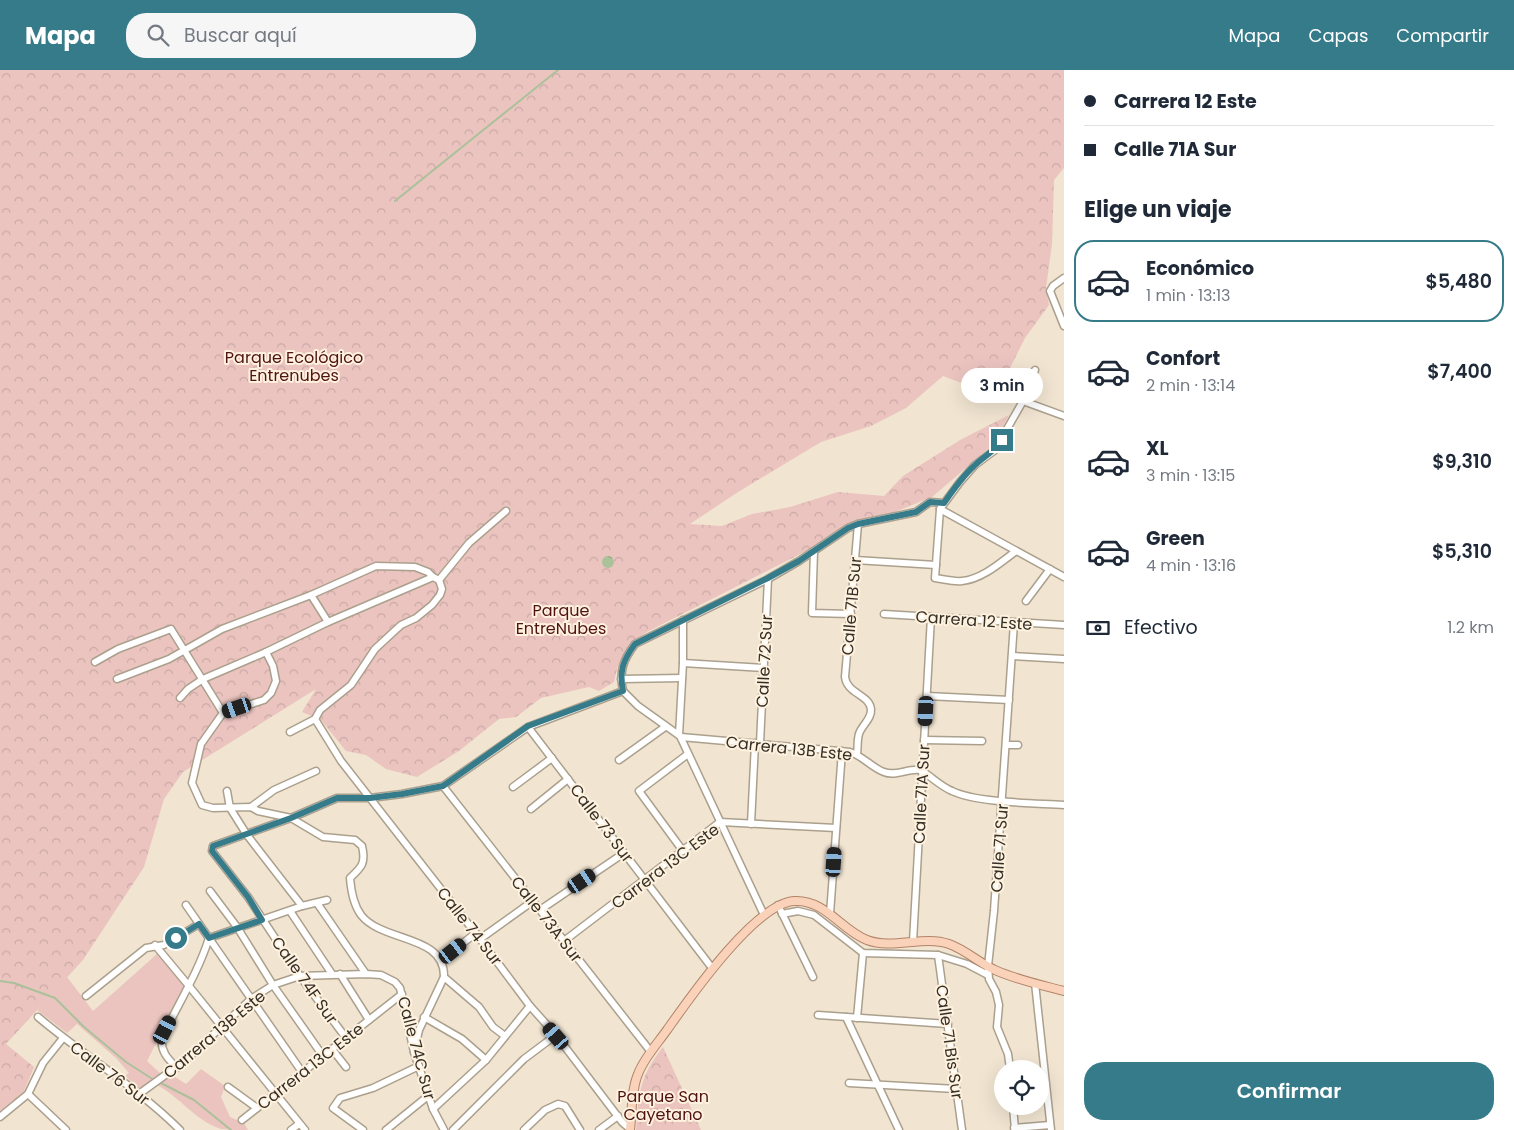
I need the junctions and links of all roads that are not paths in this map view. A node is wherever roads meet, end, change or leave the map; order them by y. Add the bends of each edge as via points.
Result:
1 (1064, 278) edge
2 (1064, 326) edge
3 (1035, 370) dead end
4 (1023, 401) junction
5 (1064, 416) edge
6 (942, 506) junction
7 (506, 511) dead end
8 (858, 524) junction
9 (1016, 550) junction
10 (814, 551) junction
11 (855, 560) junction
12 (936, 565) junction
13 (1050, 570) junction
14 (1064, 577) edge
15 (768, 578) junction
16 (436, 579) junction
17 (311, 595) junction
18 (1026, 601) dead end
19 (851, 614) junction
20 (884, 614) dead end
21 (931, 617) junction
22 (683, 620) junction
23 (328, 622) junction
24 (1014, 623) junction
25 (1064, 625) edge
26 (186, 650) junction
27 (266, 652) junction
28 (1012, 656) junction
29 (1064, 659) edge
30 (95, 662) dead end
31 (683, 663) junction
32 (764, 668) junction
33 (621, 678) junction
34 (682, 678) junction
35 (117, 679) dead end
36 (203, 679) junction
37 (623, 691) junction
38 (927, 696) junction
39 (180, 698) dead end
40 (1009, 700) junction
41 (224, 713) junction
42 (315, 719) junction
43 (528, 726) junction
44 (665, 727) junction
45 (290, 732) dead end
46 (680, 736) junction
47 (924, 740) junction
48 (982, 741) dead end
49 (757, 743) junction
50 (1006, 745) junction
51 (1018, 746) dead end
52 (842, 750) junction
53 (688, 754) junction
54 (858, 754) junction
55 (552, 758) junction
56 (619, 760) dead end
57 (316, 771) dead end
58 (923, 771) junction
59 (568, 779) junction
60 (443, 786) junction
61 (513, 788) dead end
62 (227, 791) dead end
63 (370, 798) junction
64 (1002, 800) junction
65 (1064, 805) edge
66 (251, 807) junction
67 (230, 808) junction
68 (531, 809) dead end
69 (291, 818) junction
70 (720, 822) junction
71 (751, 824) junction
72 (836, 828) junction
73 (246, 835) junction
74 (683, 851) junction
75 (624, 853) junction
76 (645, 880) junction
77 (210, 891) dead end
78 (327, 900) dead end
79 (533, 901) junction
80 (317, 903) junction
81 (186, 905) dead end
82 (778, 905) junction
83 (302, 906) junction
84 (540, 910) junction
85 (290, 911) junction
86 (782, 914) junction
87 (830, 914) junction
88 (764, 915) junction
89 (262, 920) junction
90 (199, 924) junction
91 (237, 927) junction
92 (476, 933) junction
93 (209, 938) junction
94 (480, 939) junction
95 (564, 941) junction
96 (913, 942) junction
97 (155, 946) junction
98 (863, 953) junction
99 (938, 955) junction
100 (441, 960) junction
101 (712, 968) junction
102 (988, 971) junction
103 (332, 974) junction
104 (340, 974) junction
105 (366, 974) junction
106 (381, 975) joint
107 (300, 976) junction
108 (444, 977) junction
109 (813, 977) dead end
110 (1036, 983) junction
111 (273, 985) junction
112 (189, 986) junction
113 (1064, 991) edge
114 (402, 994) junction
115 (86, 996) dead end
116 (251, 999) junction
117 (530, 1006) junction
118 (818, 1015) dead end
119 (38, 1017) dead end
120 (424, 1017) junction
121 (846, 1017) junction
122 (857, 1018) junction
123 (369, 1020) junction
124 (948, 1024) junction
125 (221, 1026) junction
126 (505, 1036) junction
127 (556, 1036) junction
128 (62, 1038) junction
129 (346, 1038) junction
130 (332, 1049) junction
131 (414, 1052) junction
132 (651, 1052) junction
133 (323, 1056) junction
134 (486, 1060) junction
135 (1009, 1060) edge
136 (419, 1066) junction
137 (346, 1067) dead end
138 (177, 1068) junction
139 (302, 1072) junction
140 (849, 1083) dead end
141 (878, 1084) junction
142 (228, 1087) dead end
143 (956, 1089) junction
144 (28, 1094) junction
145 (139, 1094) junction
146 (275, 1094) junction
147 (428, 1096) junction
148 (257, 1108) junction
149 (433, 1109) junction
150 (1013, 1115) edge
151 (618, 1116) junction
152 (0, 1117) edge
153 (242, 1120) dead end
154 (299, 1124) junction
155 (1051, 1128) edge
156 (630, 1129) edge
157 (1014, 1129) edge
158 (66, 1130) edge
159 (180, 1130) edge
160 (291, 1130) edge
161 (305, 1130) edge
162 (363, 1130) edge
163 (386, 1130) edge
164 (444, 1130) edge
165 (453, 1130) edge
166 (524, 1130) edge
167 (580, 1130) edge
168 (598, 1130) edge
169 (898, 1130) edge
170 (962, 1130) edge

1 - 2 street via 1053,286 1050,294
3 - 4 street
4 - 5 street
4 - 6 street via 995,450 975,465
6 - 8 street via 930,502 916,512
6 - 9 street
6 - 12 street
7 - 16 street via 469,543
8 - 10 street
8 - 11 street, Calle 71B Sur
9 - 12 street via 997,566 962,581 935,578
9 - 13 street
10 - 15 street
10 - 19 street via 812,613
11 - 12 street
11 - 19 street, Calle 71B Sur
13 - 14 street
13 - 18 street
15 - 22 street
15 - 32 street, Calle 72 Sur
16 - 17 street via 415,568 376,566
16 - 23 street
16 - 42 street via 442,588 432,606 401,625 375,650 351,685 320,710
17 - 23 street
17 - 26 street via 222,629
19 - 54 street, Calle 71B Sur via 845,677 848,687 864,698 871,709 859,733
20 - 21 street, Carrera 12 Este
21 - 24 street, Carrera 12 Este
21 - 38 street, Calle 71A Sur
22 - 31 street
22 - 33 street via 635,644 621,669
23 - 27 street
24 - 25 street, Carrera 12 Este
24 - 28 street, Calle 71 Sur
26 - 30 street via 172,629 118,649
26 - 35 street
26 - 36 street
27 - 36 street
27 - 41 street via 276,681 271,693 264,700
28 - 29 street
28 - 40 street, Calle 71 Sur
31 - 32 street
31 - 34 street
32 - 49 street, Calle 72 Sur
33 - 34 street
33 - 37 street
34 - 46 street
36 - 39 street
36 - 41 street
37 - 43 street
37 - 44 street
38 - 40 street
38 - 47 street, Calle 71A Sur
40 - 50 street, Calle 71 Sur
41 - 67 street via 201,744 192,783 202,805
42 - 45 street
42 - 63 street, Calle 74 Sur via 341,761
43 - 55 street, Calle 73 Sur
43 - 60 street
44 - 46 street
44 - 56 street
46 - 49 street, Carrera 13B Este
46 - 53 street
47 - 48 street
47 - 58 street, Calle 71A Sur
49 - 52 street, Carrera 13B Este
49 - 71 street, Calle 72 Sur
50 - 51 street
50 - 64 street, Calle 71 Sur
52 - 54 street, Carrera 13B Este
52 - 72 street
53 - 70 street
53 - 74 street via 640,790
54 - 58 street, Carrera 13B Este via 890,774 916,769
55 - 59 street, Calle 73 Sur
55 - 61 street
57 - 66 street via 274,790
58 - 64 street via 961,795
58 - 96 street, Calle 71A Sur
59 - 68 street
59 - 75 street, Calle 73 Sur
60 - 63 street
60 - 79 street, Calle 73A Sur
62 - 67 street
63 - 69 street via 337,798
63 - 92 street, Calle 74 Sur
64 - 65 street
64 - 102 street, Calle 71 Sur
66 - 67 street
66 - 69 street
67 - 73 street
69 - 73 street
69 - 100 street via 323,837 354,840 362,846 365,858 362,867 350,878 352,897 362,915 382,930 429,948
70 - 71 street, Carrera 13C Este
70 - 74 street, Carrera 13C Este
70 - 88 street
71 - 72 street, Carrera 13C Este
72 - 87 street
73 - 83 street
73 - 89 street, Calle 74F Sur via 220,842 212,848
74 - 76 street, Carrera 13C Este
75 - 76 street, Calle 73 Sur
75 - 84 street
76 - 95 street, Carrera 13C Este
76 - 101 street, Calle 73 Sur
77 - 91 street
78 - 80 street
79 - 84 street, Calle 73A Sur
79 - 94 street
80 - 83 street
80 - 105 street
81 - 90 street
82 - 86 street
82 - 87 main road via 806,902
82 - 88 main road
83 - 85 street
84 - 95 street, Calle 73A Sur
85 - 89 street
85 - 103 street
86 - 98 street via 798,910 814,915
86 - 109 street
87 - 96 main road via 865,939 881,943
88 - 101 main road
89 - 91 street
89 - 107 street, Calle 74F Sur
90 - 93 street
90 - 97 street via 164,945
91 - 93 street
91 - 111 street
92 - 94 street, Calle 74 Sur
92 - 100 street
93 - 112 street
93 - 116 street
94 - 117 street, Calle 74 Sur
95 - 132 street, Calle 73A Sur
96 - 102 main road via 949,944
97 - 112 street
97 - 115 street via 146,948
98 - 99 street
98 - 122 street
99 - 102 street
99 - 124 street, Calle 71 Bis Sur
100 - 108 street
101 - 132 main road
102 - 110 main road
102 - 135 street, Calle 71 Sur via 998,998 997,1027
103 - 104 street, Carrera 13B Este
103 - 107 street, Carrera 13B Este
104 - 105 street, Carrera 13B Este
104 - 123 street
105 - 106 street, Carrera 13B Este
106 - 114 street, Calle 74C Sur via 395,982
107 - 111 street, Carrera 13B Este
107 - 129 street, Calle 74F Sur
108 - 120 street
108 - 126 street
110 - 113 main road
110 - 155 street
111 - 116 street, Carrera 13B Este
111 - 133 street
112 - 125 street
112 - 138 street via 161,1044
114 - 123 street, Carrera 13C Este
114 - 131 street, Calle 74C Sur
116 - 125 street, Carrera 13B Este
116 - 139 street
117 - 126 street
117 - 127 street, Calle 74 Sur
118 - 121 street
119 - 128 street, Calle 76 Sur
120 - 131 street
120 - 134 street via 462,1039
121 - 122 street
121 - 141 street
122 - 124 street
123 - 129 street, Carrera 13C Este
124 - 143 street, Calle 71 Bis Sur
125 - 138 street, Carrera 13B Este
125 - 146 street
126 - 134 street
127 - 151 street, Calle 74 Sur
127 - 165 street via 524,1059
128 - 144 street via 43,1064
128 - 145 street, Calle 76 Sur
129 - 130 street, Carrera 13C Este
130 - 133 street, Carrera 13C Este
130 - 137 street
131 - 136 street, Calle 74C Sur
132 - 156 main road via 635,1081
133 - 139 street, Carrera 13C Este
134 - 149 street
136 - 147 street, Calle 74C Sur
136 - 162 street via 373,1088 340,1098 333,1108
138 - 145 street, Carrera 13B Este
139 - 146 street, Carrera 13C Este
140 - 141 street
141 - 143 street
141 - 169 street
142 - 148 street
143 - 170 street, Calle 71 Bis Sur
144 - 152 street
144 - 158 street
145 - 159 street, Calle 76 Sur
146 - 148 street, Carrera 13C Este
146 - 154 street
147 - 149 street, Calle 74C Sur
147 - 163 street
148 - 153 street, Carrera 13C Este
149 - 164 street, Calle 74C Sur
150 - 157 street
151 - 156 street, Calle 74 Sur
151 - 168 street
154 - 160 street
154 - 161 street
155 - 157 street
166 - 167 street via 545,1110 558,1104 565,1106

